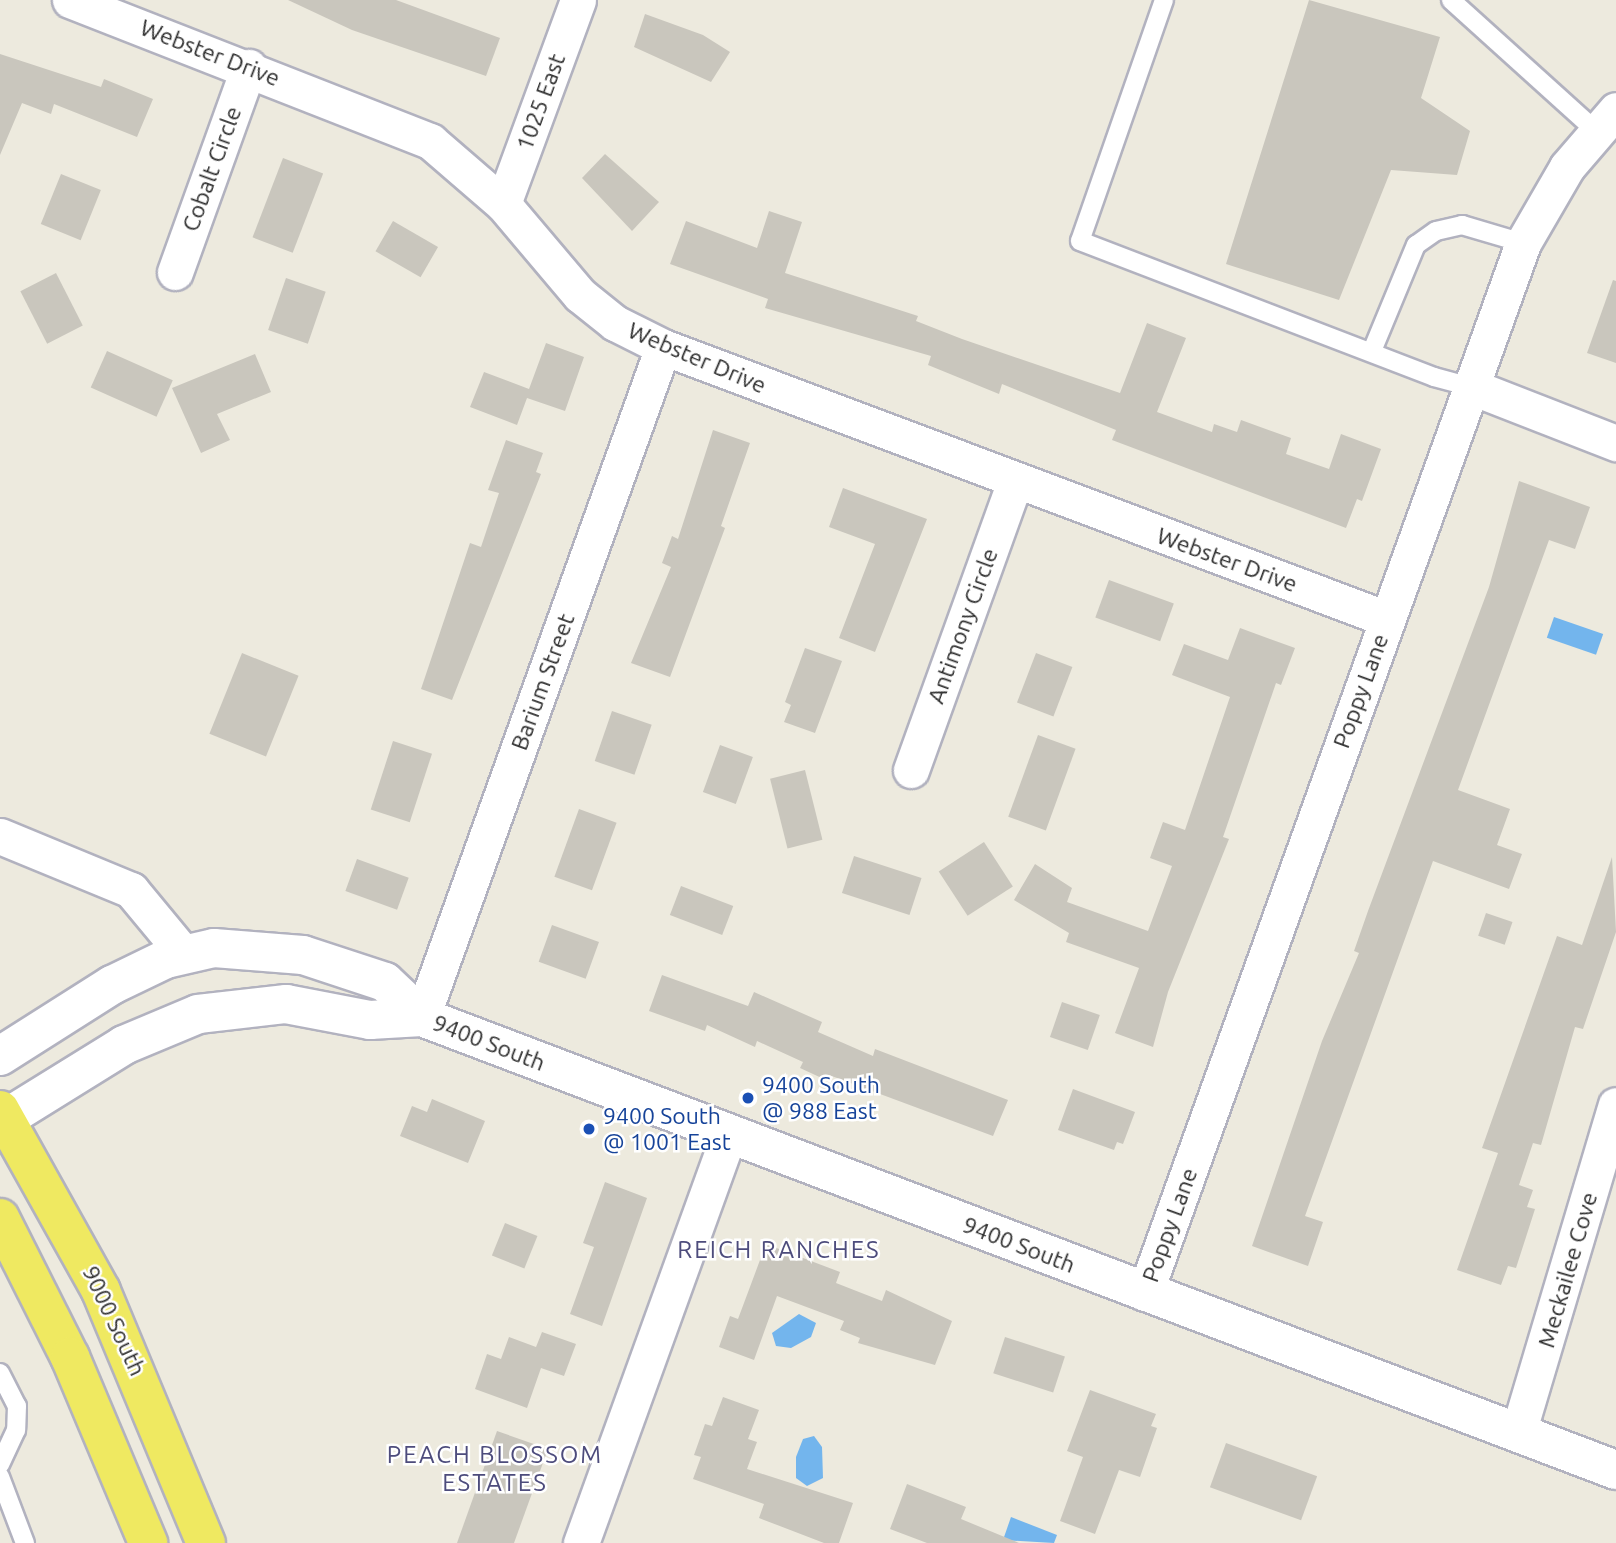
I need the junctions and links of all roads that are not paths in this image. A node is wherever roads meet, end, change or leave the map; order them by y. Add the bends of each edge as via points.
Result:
1 (70, 0) edge
2 (578, 0) edge
3 (1164, 0) edge
4 (1451, 0) edge
5 (249, 67) junction
6 (1606, 121) edge
7 (503, 204) junction
8 (1523, 243) junction
9 (175, 272) dead end
10 (663, 347) junction
11 (1372, 351) junction
12 (1472, 387) junction
13 (1616, 443) edge
14 (1015, 481) junction
15 (1387, 619) junction
16 (911, 770) dead end
17 (0, 836) edge
18 (184, 954) junction
19 (422, 1017) junction
20 (0, 1056) edge
21 (1616, 1105) edge
22 (2, 1117) edge
23 (729, 1135) junction
24 (0, 1218) edge
25 (1144, 1293) junction
26 (0, 1373) edge
27 (1518, 1433) junction
28 (0, 1465) edge
29 (1616, 1470) edge
30 (0, 1477) edge
31 (591, 1540) edge
32 (25, 1543) edge
33 (148, 1543) edge
34 (206, 1543) edge

1 - 5 street, Webster Drive
2 - 7 street, 1025 East
3 - 11 lane via 1080,241
4 - 6 lane
5 - 7 street, Webster Drive via 430,141
5 - 9 street, Cobalt Circle
6 - 8 street, Poppy Lane via 1567,167
7 - 10 street, Webster Drive via 580,295 615,323
8 - 11 lane via 1462,225 1436,231 1416,245
8 - 12 street, Poppy Lane
10 - 14 street, Webster Drive
10 - 19 street, Barium Street
11 - 12 lane
12 - 13 street
12 - 15 street, Poppy Lane
14 - 15 street, Webster Drive
14 - 16 street, Antimony Circle
15 - 25 street, Poppy Lane
17 - 18 street via 131,890
18 - 19 main road, 9400 South via 243,947 303,955 385,982
18 - 20 main road, 9400 South via 113,985
19 - 22 main road, 9400 South via 370,1020 286,1004 198,1014 124,1045
19 - 23 main road, 9400 South
21 - 27 street, Meckailee Cove
22 - 34 main road, 9000 South via 101,1292
23 - 25 main road, 9400 South
23 - 31 street
24 - 33 main road via 70,1357
25 - 27 main road, 9400 South
26 - 28 lane via 17,1406 16,1430
27 - 29 main road, 9400 South
30 - 32 lane

